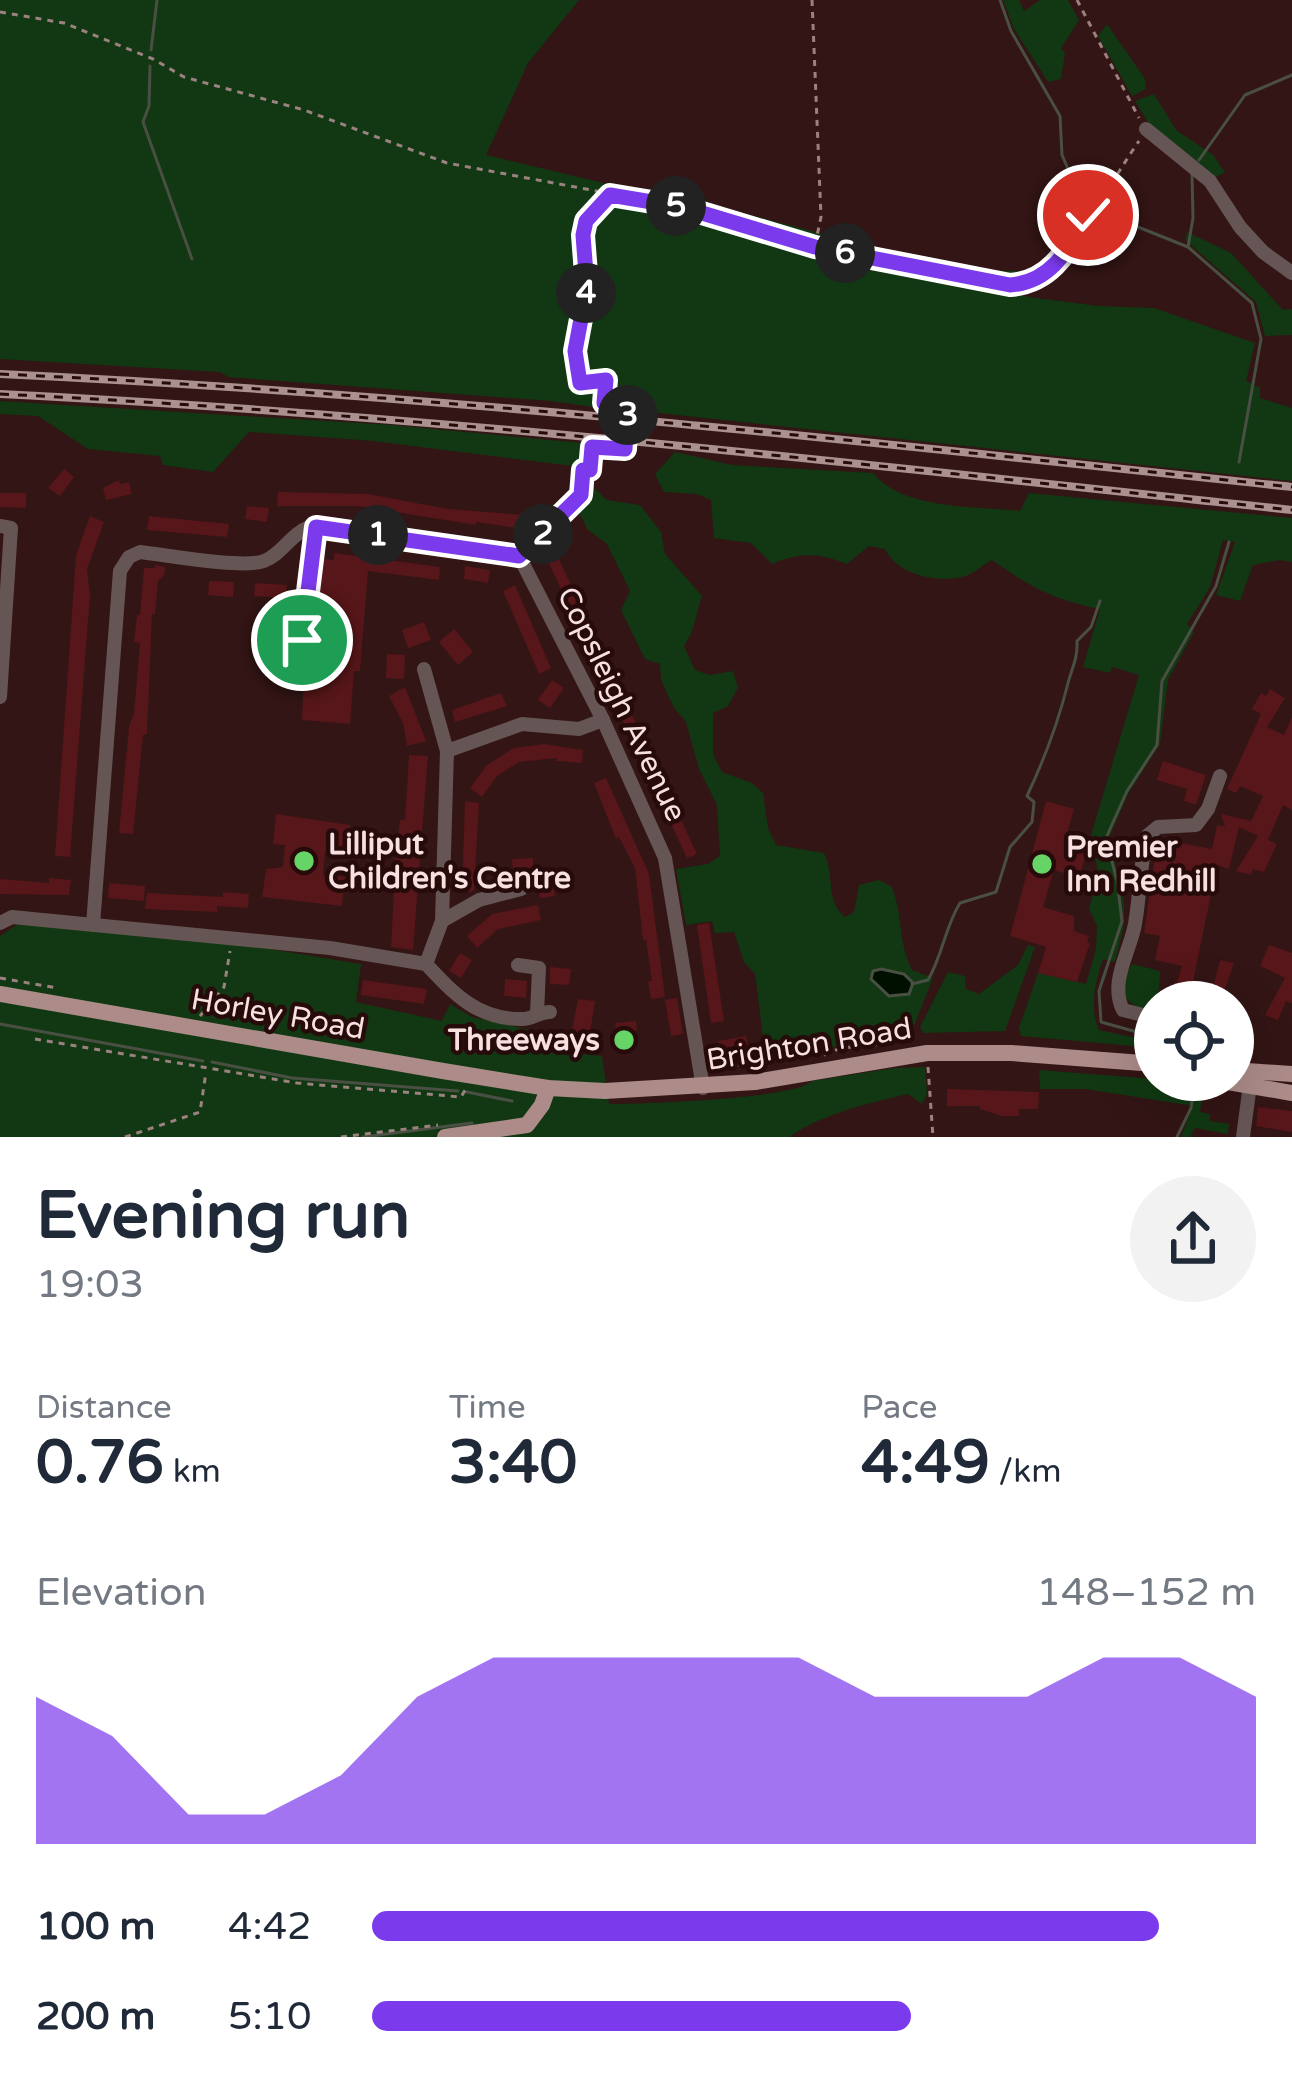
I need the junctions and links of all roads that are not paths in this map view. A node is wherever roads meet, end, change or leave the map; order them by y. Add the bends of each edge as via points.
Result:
1 (1146, 130) road end
2 (1292, 273) edge
3 (0, 526) edge
4 (316, 527) junction
5 (302, 640) dead end
6 (424, 669) dead end
7 (0, 697) edge
8 (603, 720) junction
9 (447, 752) junction
10 (1220, 776) dead end
11 (521, 889) dead end
12 (442, 921) junction
13 (0, 923) edge
14 (93, 925) junction
15 (426, 964) junction
16 (518, 965) dead end
17 (0, 994) edge
18 (1134, 1013) edge
19 (1134, 1065) edge
20 (1292, 1074) edge
21 (1254, 1075) edge
22 (1254, 1078) edge
23 (548, 1088) junction
24 (703, 1088) junction
25 (1292, 1093) edge
26 (1244, 1101) edge
27 (444, 1131) edge
28 (1243, 1137) edge

1 - 2 street via 1210,181 1263,252
3 - 7 street via 11,528
4 - 5 street
4 - 8 street, Copsleigh Avenue via 519,556
4 - 14 street via 294,533 269,560 140,552 120,572
6 - 9 street
8 - 9 street via 579,729 522,724
8 - 24 street, Copsleigh Avenue via 665,858
9 - 12 street
10 - 18 street via 1202,820 1158,827 1144,844 1118,1000
11 - 12 street
12 - 15 street
13 - 14 street via 12,917
14 - 15 street
15 - 16 street via 464,1004 527,1020 543,1013 539,968
17 - 23 main road, Horley Road
19 - 24 main road, Brighton Road via 926,1053
20 - 21 main road
22 - 25 main road
23 - 24 main road, Brighton Road
23 - 27 main road via 527,1125
26 - 28 street

